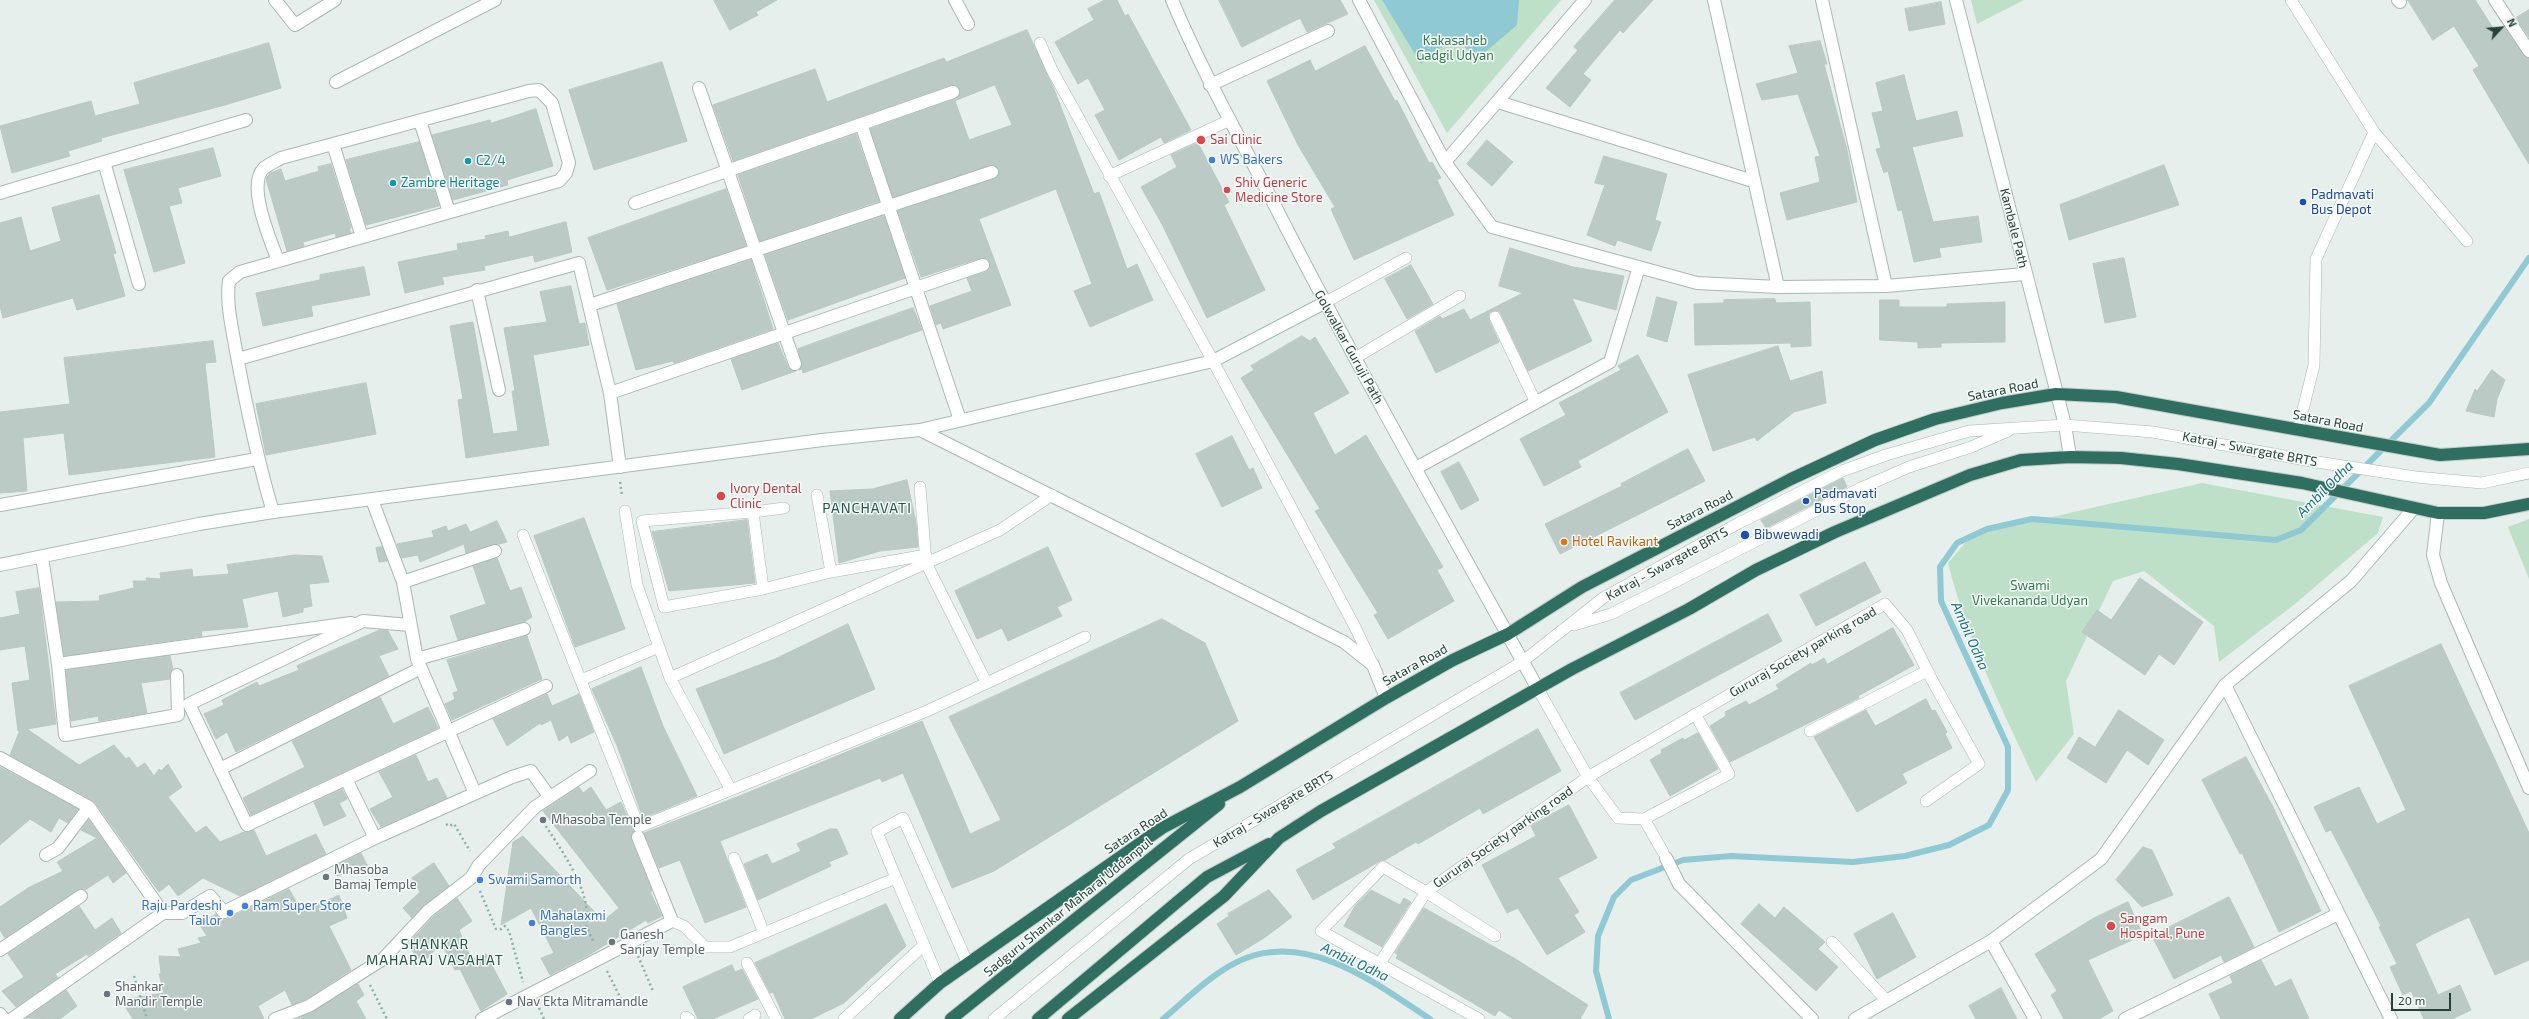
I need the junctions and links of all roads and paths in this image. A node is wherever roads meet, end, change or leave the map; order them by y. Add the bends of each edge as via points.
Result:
1 (275, 0) edge
2 (335, 0) edge
3 (495, 0) edge
4 (955, 0) edge
5 (1172, 0) edge
6 (1359, 0) edge
7 (1585, 0) edge
8 (1714, 0) edge
9 (1822, 0) edge
10 (1956, 0) edge
11 (2291, 0) edge
12 (2495, 0) edge
13 (968, 24) dead end
14 (1328, 31) dead end
15 (1040, 43) dead end
16 (2529, 51) edge
17 (336, 82) dead end
18 (1210, 85) junction
19 (699, 88) dead end
20 (953, 92) dead end
21 (1498, 102) junction
22 (246, 120) dead end
23 (420, 120) junction
24 (1230, 120) junction
25 (861, 124) junction
26 (2374, 132) junction
27 (333, 144) junction
28 (104, 162) junction
29 (1444, 162) junction
30 (728, 171) junction
31 (992, 172) dead end
32 (1110, 176) junction
33 (1753, 181) junction
34 (0, 193) edge
35 (636, 203) dead end
36 (888, 206) junction
37 (449, 212) junction
38 (362, 237) junction
39 (2467, 241) dead end
40 (756, 250) junction
41 (1406, 258) dead end
42 (278, 261) junction
43 (983, 265) dead end
44 (1639, 267) junction
45 (2025, 274) junction
46 (139, 284) dead end
47 (1886, 286) junction
48 (1778, 287) junction
49 (916, 288) junction
50 (477, 290) junction
51 (1460, 296) dead end
52 (1324, 303) junction
53 (590, 305) junction
54 (1495, 317) dead end
55 (784, 333) junction
56 (1355, 358) junction
57 (238, 359) junction
58 (1213, 361) junction
59 (795, 364) dead end
60 (499, 390) dead end
61 (610, 392) junction
62 (2056, 394) junction
63 (1536, 403) junction
64 (960, 420) junction
65 (2065, 425) junction
66 (2017, 427) junction
67 (920, 430) junction
68 (2298, 430) junction
69 (2529, 449) edge
70 (2070, 457) junction
71 (257, 459) junction
72 (619, 467) junction
73 (1416, 468) junction
74 (2529, 473) edge
75 (920, 488) dead end
76 (817, 495) dead end
77 (1052, 495) junction
78 (372, 500) junction
79 (2529, 504) edge
80 (0, 505) edge
81 (784, 508) dead end
82 (2414, 508) junction
83 (625, 511) joint
84 (272, 512) junction
85 (753, 512) junction
86 (2438, 513) junction
87 (523, 535) dead end
88 (495, 552) dead end
89 (42, 557) junction
90 (926, 559) junction
91 (0, 565) edge
92 (831, 572) junction
93 (403, 582) junction
94 (763, 589) junction
95 (363, 621) junction
96 (410, 625) junction
97 (1570, 626) junction
98 (524, 628) dead end
99 (1508, 634) junction
100 (1085, 637) dead end
101 (659, 647) junction
102 (1522, 662) junction
103 (420, 663) junction
104 (58, 664) junction
105 (1373, 665) junction
106 (1927, 671) junction
107 (177, 675) dead end
108 (670, 678) junction
109 (581, 680) junction
110 (986, 682) junction
111 (2225, 685) junction
112 (546, 686) dead end
113 (1538, 690) junction
114 (1386, 698) junction
115 (1695, 714) junction
116 (450, 731) junction
117 (1810, 731) dead end
118 (0, 758) edge
119 (220, 769) junction
120 (590, 771) dead end
121 (1588, 777) junction
122 (346, 779) junction
123 (1240, 787) junction
124 (2529, 788) edge
125 (731, 790) junction
126 (475, 793) junction
127 (549, 796) junction
128 (1926, 801) dead end
129 (89, 807) junction
130 (535, 807) junction
131 (1644, 819) junction
132 (445, 820) dead end
133 (638, 837) dead end
134 (374, 838) junction
135 (1279, 838) junction
136 (46, 855) dead end
137 (1664, 855) joint
138 (734, 858) dead end
139 (479, 865) junction
140 (471, 878) junction
141 (896, 878) junction
142 (1426, 892) junction
143 (81, 896) dead end
144 (163, 913) junction
145 (2338, 914) junction
146 (672, 921) junction
147 (764, 933) junction
148 (1495, 936) dead end
149 (631, 941) junction
150 (1991, 941) junction
151 (1832, 942) dead end
152 (924, 945) junction
153 (0, 950) edge
154 (601, 958) junction
155 (747, 963) dead end
156 (1380, 963) junction
157 (968, 964) junction
158 (362, 973) junction
159 (134, 976) dead end
160 (940, 983) junction
161 (653, 991) dead end
162 (532, 993) junction
163 (1887, 1001) junction
164 (624, 1005) dead end
165 (0, 1014) edge
166 (4, 1019) edge
167 (12, 1019) edge
168 (147, 1019) edge
169 (275, 1019) edge
170 (387, 1019) edge
171 (482, 1019) edge
172 (776, 1019) edge
173 (844, 1019) edge
174 (900, 1019) edge
175 (951, 1019) edge
176 (994, 1019) edge
177 (1038, 1019) edge
178 (1068, 1019) edge
179 (1479, 1019) edge
180 (1812, 1019) edge
181 (1855, 1019) edge
182 (2035, 1019) edge
183 (2125, 1019) edge
184 (2391, 1019) edge

1 - 2 street via 295,25
3 - 17 street
4 - 13 street
5 - 18 street, Golwalkar Guruji Path
6 - 29 street
7 - 21 street
8 - 33 street
9 - 47 street
10 - 45 street, Kambale Path
11 - 26 lane
12 - 16 street
14 - 18 street
15 - 32 lane
18 - 24 street, Golwalkar Guruji Path
19 - 30 street
20 - 25 street
21 - 29 street
21 - 33 street
22 - 28 street
23 - 27 street
23 - 37 street
23 - 37 street via 529,91 539,90 552,104 569,163 566,173 559,181
24 - 32 lane
24 - 52 street, Golwalkar Guruji Path
25 - 30 street
25 - 36 street
26 - 39 lane
26 - 68 lane via 2316,259 2314,365
27 - 38 street
27 - 42 street via 281,158 264,168 257,184 260,206
28 - 34 street
28 - 46 street
29 - 44 street via 1492,227
30 - 35 street
30 - 40 street
31 - 36 street
32 - 58 lane
33 - 48 street
36 - 40 street
36 - 49 street
37 - 38 street
38 - 42 street
40 - 53 street
40 - 55 street
41 - 52 lane
42 - 57 street via 240,272 229,281 227,296
43 - 49 street
44 - 48 street via 1697,283
44 - 63 street via 1610,362
45 - 47 street
45 - 62 street, Kambale Path
47 - 48 street
49 - 55 street
49 - 64 street
50 - 53 street via 578,263
50 - 57 street
50 - 60 street
51 - 56 lane
52 - 56 street, Golwalkar Guruji Path
52 - 58 street
53 - 61 street
54 - 63 lane
55 - 59 street
55 - 61 street
56 - 73 street, Golwalkar Guruji Path
57 - 71 street
58 - 64 street
58 - 105 lane
61 - 72 street
62 - 65 street, Kambale Path
62 - 68 highway, Satara Road via 2116,397
62 - 99 highway, Satara Road via 2002,403 1936,419 1875,440 1791,479 1582,587
63 - 73 street
64 - 67 street
65 - 66 lane, Katraj - Swargate BRTS
65 - 70 street, Kambale Path
65 - 74 lane, Katraj - Swargate BRTS via 2153,432 2416,477 2482,483
66 - 97 lane, Katraj - Swargate BRTS via 1971,447 1909,467 1861,488 1611,614
66 - 97 lane, Katraj - Swargate BRTS via 1969,431 1886,455 1842,471 1739,523 1603,598
67 - 72 street
67 - 77 street
68 - 69 highway, Satara Road via 2440,455
70 - 82 highway via 2122,458 2178,464 2302,483
70 - 113 highway via 2021,460 1970,475 1892,507 1756,570 1689,609 1572,669
71 - 80 street
71 - 84 street
72 - 78 street
72 - 83 path
73 - 99 street, Golwalkar Guruji Path
75 - 90 lane
76 - 92 lane
77 - 90 lane via 1000,530
77 - 105 street via 1312,625 1344,642
78 - 84 street
78 - 93 street
79 - 86 highway via 2484,513
81 - 85 lane
82 - 86 highway
82 - 111 street via 2351,581
83 - 101 lane via 637,585
84 - 89 street via 199,524
85 - 94 lane
85 - 94 lane via 642,521 664,607
86 - 124 street via 2433,555 2441,583
87 - 109 lane
88 - 93 street
89 - 91 street
89 - 104 street
90 - 92 lane
90 - 108 lane
90 - 110 lane
92 - 94 lane
93 - 96 street
95 - 96 street
95 - 104 street
95 - 119 street via 189,704
96 - 103 street
97 - 102 lane, Katraj - Swargate BRTS
98 - 103 street
99 - 102 street, Golwalkar Guruji Path
99 - 114 highway, Satara Road via 1453,660
100 - 110 lane
101 - 108 lane
101 - 109 lane
102 - 113 street, Golwalkar Guruji Path
102 - 176 lane, Katraj - Swargate BRTS via 1189,859
103 - 116 street
103 - 119 street
104 - 107 street via 65,735 178,715
105 - 114 street
106 - 115 lane, Gururaj Society parking road via 1907,630 1885,604
106 - 117 lane
106 - 128 lane, Gururaj Society parking road via 1979,764
108 - 125 lane
109 - 125 lane via 639,827
110 - 125 lane via 927,711
111 - 145 street
111 - 150 street via 2101,859
112 - 116 street
113 - 121 lane
113 - 135 highway via 1321,811
114 - 123 highway, Satara Road
115 - 121 lane, Gururaj Society parking road
115 - 131 lane via 1730,774
116 - 122 street
116 - 126 street
118 - 129 street
119 - 122 street via 246,825
120 - 127 street
121 - 131 lane via 1618,818
121 - 142 lane, Gururaj Society parking road
122 - 134 street
123 - 157 highway, Satara Road via 1162,828
123 - 175 highway, Sadguru Shankar Maharaj Uddanpul
126 - 127 street via 531,772
126 - 134 street
127 - 130 street
129 - 136 street via 58,848
129 - 144 street
130 - 139 street
130 - 154 path via 583,892 586,917 584,921
131 - 137 lane
132 - 139 path via 449,826 454,824
133 - 146 street
134 - 144 street via 224,912 210,896 182,913
135 - 177 highway via 1207,877
135 - 178 highway via 1224,896
137 - 180 street via 1679,884
138 - 147 lane
139 - 140 street
140 - 158 street via 428,911 383,959
140 - 162 path via 496,929 505,926 509,931 521,979
141 - 147 lane
141 - 152 lane
141 - 157 lane via 877,832 903,818
142 - 148 lane, Gururaj Society parking road
142 - 156 lane
142 - 156 lane via 1384,867 1321,931
143 - 153 street
144 - 167 street
145 - 183 street
145 - 184 street
146 - 147 lane via 684,926 705,947 730,947
146 - 149 street
149 - 154 street
149 - 161 path
150 - 163 street
150 - 182 street
151 - 163 lane
152 - 160 lane
152 - 173 lane
154 - 162 street
154 - 164 path
155 - 172 lane
156 - 179 lane
157 - 160 highway, Satara Road
158 - 169 street via 309,1006
158 - 170 path
159 - 168 path
160 - 174 highway, Satara Road
162 - 171 street
163 - 181 street
165 - 166 street

